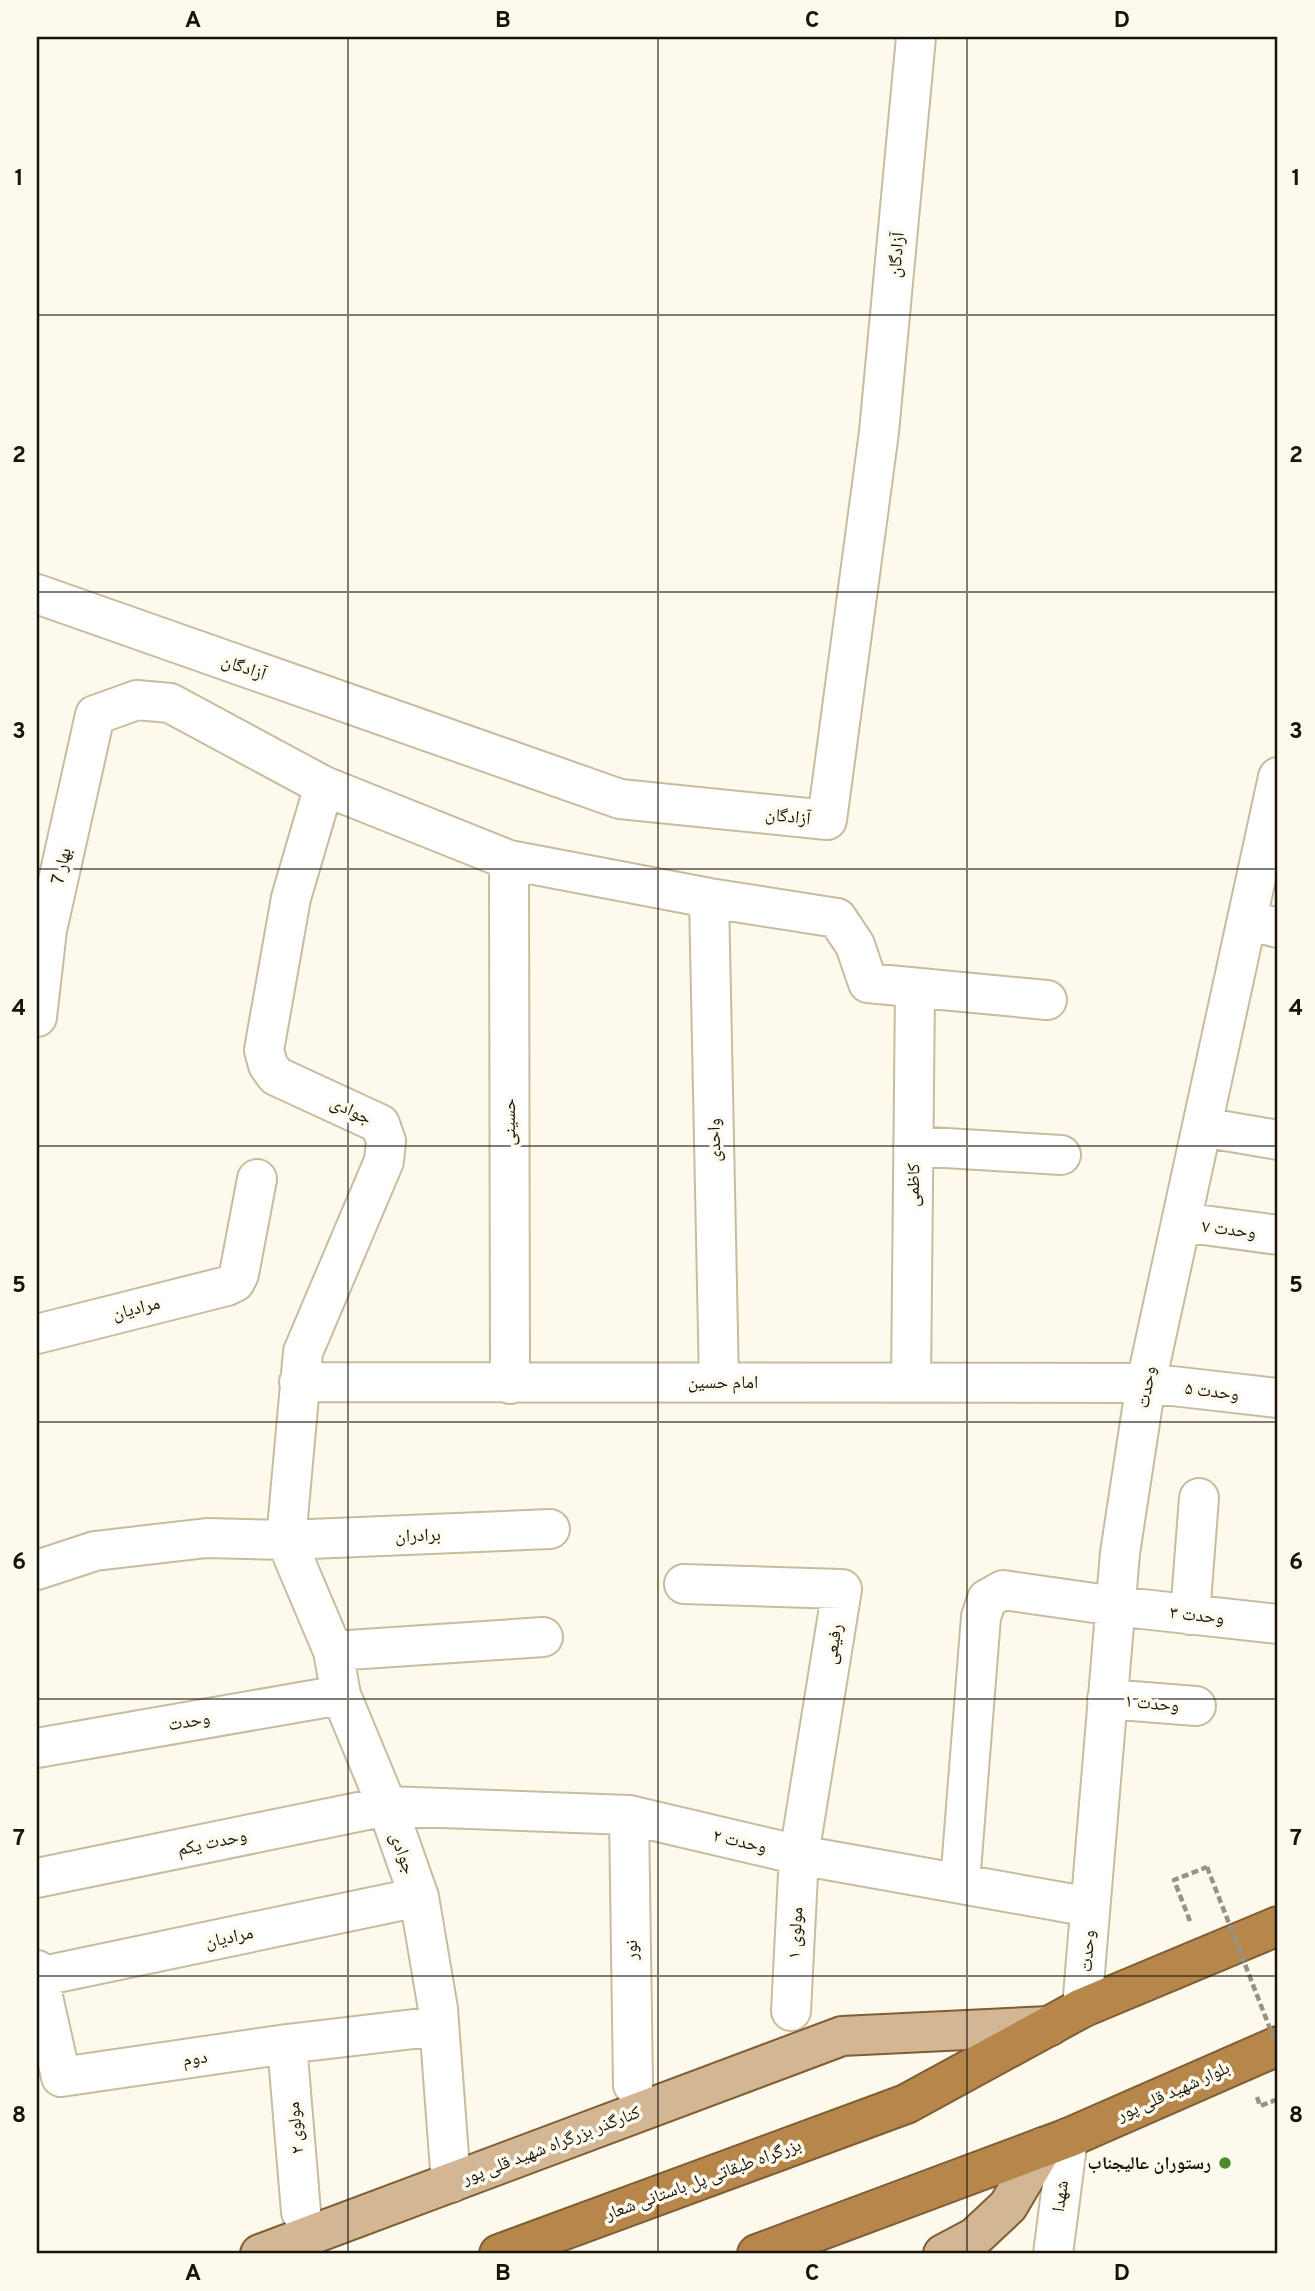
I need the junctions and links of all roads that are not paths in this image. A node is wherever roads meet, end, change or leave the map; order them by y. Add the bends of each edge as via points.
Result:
1 (916, 37) edge
2 (37, 594) edge
3 (1278, 777) edge
4 (324, 786) junction
5 (509, 860) junction
6 (709, 898) junction
7 (1263, 924) edge
8 (42, 929) edge
9 (915, 989) junction
10 (1046, 1000) dead end
11 (37, 1017) edge
12 (1202, 1127) junction
13 (1278, 1140) edge
14 (913, 1146) junction
15 (1061, 1154) dead end
16 (257, 1179) dead end
17 (1181, 1223) junction
18 (1278, 1235) edge
19 (37, 1334) edge
20 (719, 1381) junction
21 (299, 1382) junction
22 (911, 1382) junction
23 (1146, 1383) junction
24 (510, 1384) junction
25 (1278, 1398) edge
26 (1199, 1498) dead end
27 (550, 1530) dead end
28 (286, 1540) junction
29 (37, 1570) edge
30 (684, 1584) dead end
31 (1115, 1606) junction
32 (1190, 1615) junction
33 (1278, 1624) edge
34 (543, 1637) dead end
35 (333, 1651) junction
36 (341, 1695) junction
37 (1107, 1699) junction
38 (1196, 1706) dead end
39 (37, 1748) edge
40 (387, 1806) junction
41 (629, 1815) junction
42 (799, 1855) junction
43 (37, 1878) edge
44 (960, 1883) junction
45 (419, 1897) junction
46 (1090, 1907) junction
47 (1278, 1926) edge
48 (38, 1973) edge
49 (791, 2011) dead end
50 (1066, 2017) junction
51 (439, 2026) junction
52 (287, 2044) junction
53 (1278, 2048) edge
54 (633, 2084) dead end
55 (1055, 2142) junction
56 (451, 2183) junction
57 (301, 2211) dead end
58 (260, 2254) edge
59 (499, 2254) edge
60 (757, 2254) edge
61 (943, 2254) edge
62 (1052, 2254) edge

1 - 2 street, آزادگان via 879,432 827,820 620,799
3 - 7 street, وحدت
4 - 5 street
4 - 8 street, بهار 7 via 170,703 137,700 95,715
4 - 21 street, جوادی via 291,898 264,1050 276,1076 380,1124 387,1141 384,1161 303,1352
5 - 6 street
5 - 24 street, حسینی
6 - 9 street via 837,918 855,945 868,984
6 - 20 street, واحدی
7 - 12 street, وحدت
8 - 11 street, بهار 7
9 - 10 street
9 - 14 street, کاظمی
12 - 13 street
12 - 17 street, وحدت
14 - 15 street
14 - 22 street, کاظمی
16 - 19 street, مرادیان via 235,1282
17 - 18 street, وحدت ۷
17 - 23 street, وحدت
20 - 22 street, امام حسین
20 - 24 street, امام حسین
21 - 24 street, امام حسین
21 - 28 street, جوادی
22 - 23 street, امام حسین
23 - 25 street, وحدت ۵
23 - 31 street, وحدت
26 - 32 street
27 - 28 street, برادران
28 - 29 street via 207,1538 95,1551
28 - 35 street, جوادی
30 - 42 street, رفیعی via 842,1589
31 - 32 street, وحدت ۳
31 - 37 street, وحدت
31 - 44 street, وحدت ۳ via 1003,1590 986,1600
32 - 33 street, وحدت ۳
34 - 35 street
35 - 36 street, جوادی
36 - 39 street, وحدت
36 - 40 street, جوادی
37 - 38 street, وحدت ۱
37 - 46 street, وحدت
40 - 41 street, وحدت ۲
40 - 43 street, وحدت یکم
40 - 45 street, جوادی
41 - 42 street, وحدت ۲
41 - 54 street, نور
42 - 44 street, وحدت ۲
42 - 49 street, مولوی ۱
44 - 46 street, وحدت ۲
45 - 48 street, مرادیان
45 - 51 street, جوادی
46 - 50 street, وحدت
47 - 50 highway
48 - 52 street, دوم via 61,2077
50 - 56 main road, کنارگذر بزرگراه شهید قلی پور via 842,2036
50 - 59 highway, بزرگراه طبقاتی پل باستانی شعار via 906,2104
51 - 52 street, دوم
51 - 56 street, جوادی
52 - 57 street, مولوی ۲
53 - 55 highway, بلوار شهید قلی پور
55 - 60 highway, بلوار شهید قلی پور
55 - 61 main road via 1008,2206 975,2236
55 - 62 street, شهدا
56 - 58 main road, کنارگذر بزرگراه شهید قلی پور

